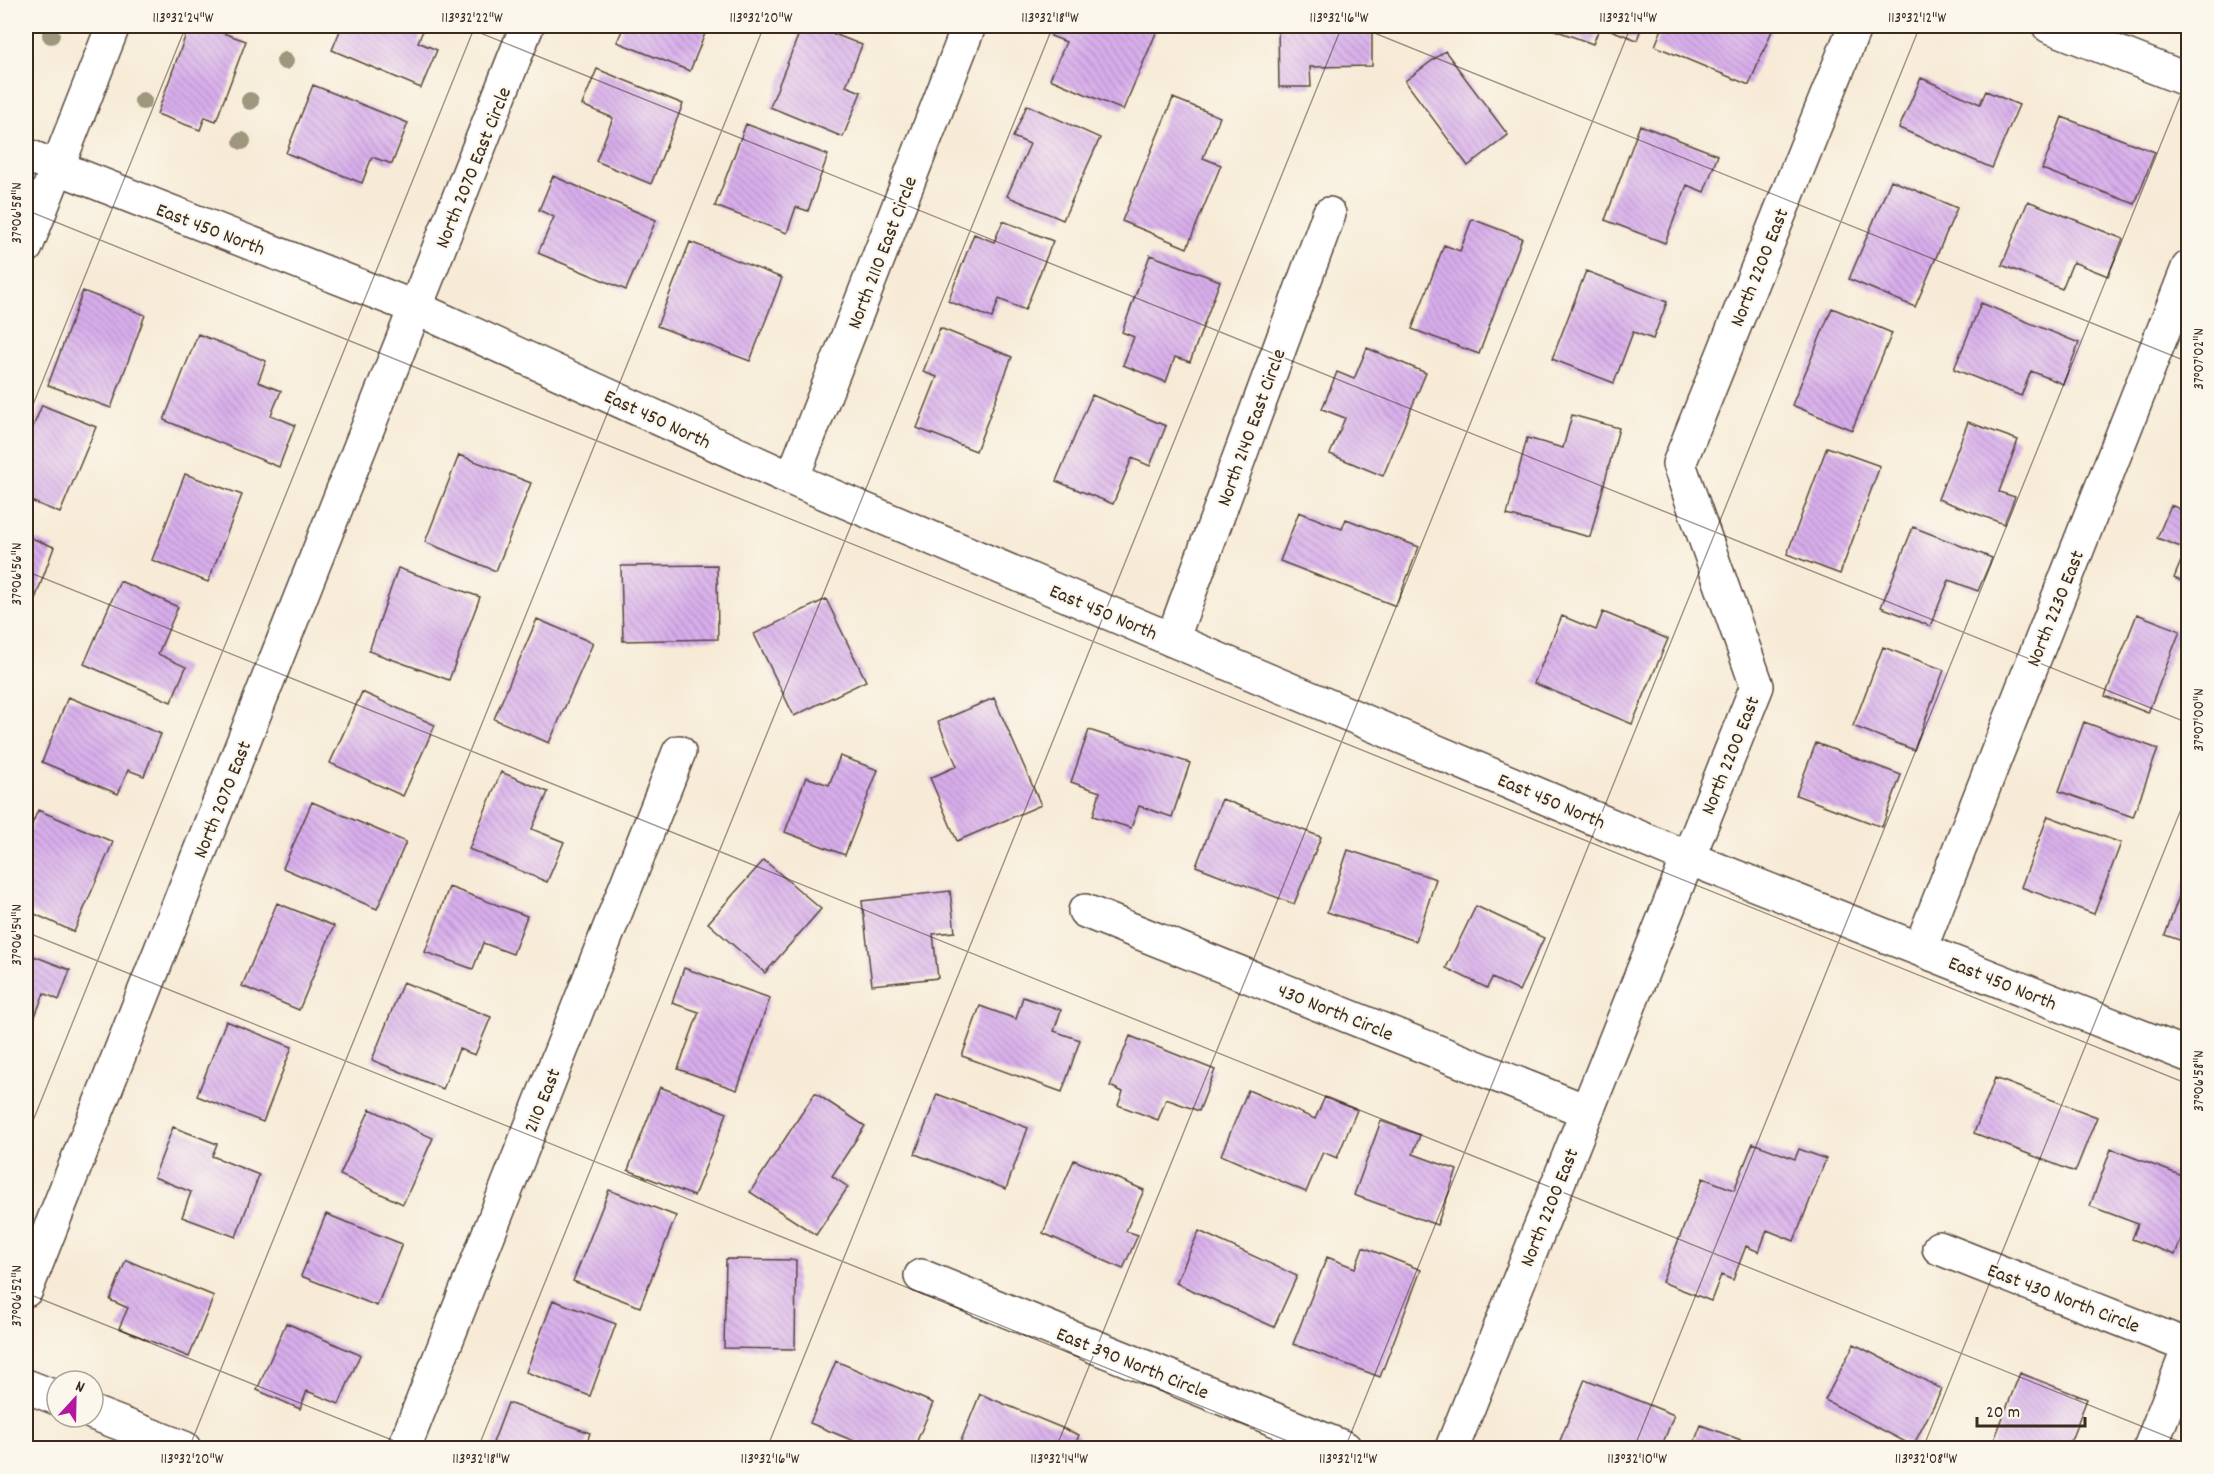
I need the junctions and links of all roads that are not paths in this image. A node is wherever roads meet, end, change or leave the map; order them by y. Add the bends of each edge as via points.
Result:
1 (113, 26) edge
2 (528, 26) edge
3 (969, 26) edge
4 (1855, 26) edge
5 (2049, 26) edge
6 (2188, 80) edge
7 (26, 155) edge
8 (57, 167) junction
9 (1329, 214) dead end
10 (26, 247) edge
11 (2188, 268) edge
12 (416, 308) junction
13 (792, 479) junction
14 (1172, 640) junction
15 (679, 752) dead end
16 (1688, 858) junction
17 (1085, 911) dead end
18 (1920, 949) junction
19 (2188, 1055) edge
20 (1587, 1111) junction
21 (1939, 1248) dead end
22 (921, 1276) dead end
23 (26, 1290) edge
24 (2188, 1348) edge
25 (26, 1386) edge
26 (45, 1393) edge
27 (105, 1418) edge
28 (184, 1449) edge
29 (404, 1449) edge
30 (1345, 1449) edge
31 (1452, 1449) edge
32 (2150, 1449) edge

1 - 8 street
2 - 12 street, North 2070 East Circle
3 - 13 street, North 2110 East Circle
4 - 16 street, North 2200 East via 1679,464 1757,686
5 - 6 street
7 - 8 street, East 450 North
8 - 10 street
8 - 12 street, East 450 North
9 - 14 street, North 2140 East Circle
11 - 18 street, North 2230 East
12 - 13 street, East 450 North
12 - 23 street, North 2070 East
13 - 14 street, East 450 North
14 - 16 street, East 450 North
15 - 29 street, 2110 East
16 - 18 street, East 450 North
16 - 20 street, North 2200 East
17 - 20 street, 430 North Circle
18 - 19 street, East 450 North
20 - 31 street, North 2200 East
21 - 24 street, East 430 North Circle
22 - 30 street, East 390 North Circle
24 - 32 street
25 - 26 street
27 - 28 street

